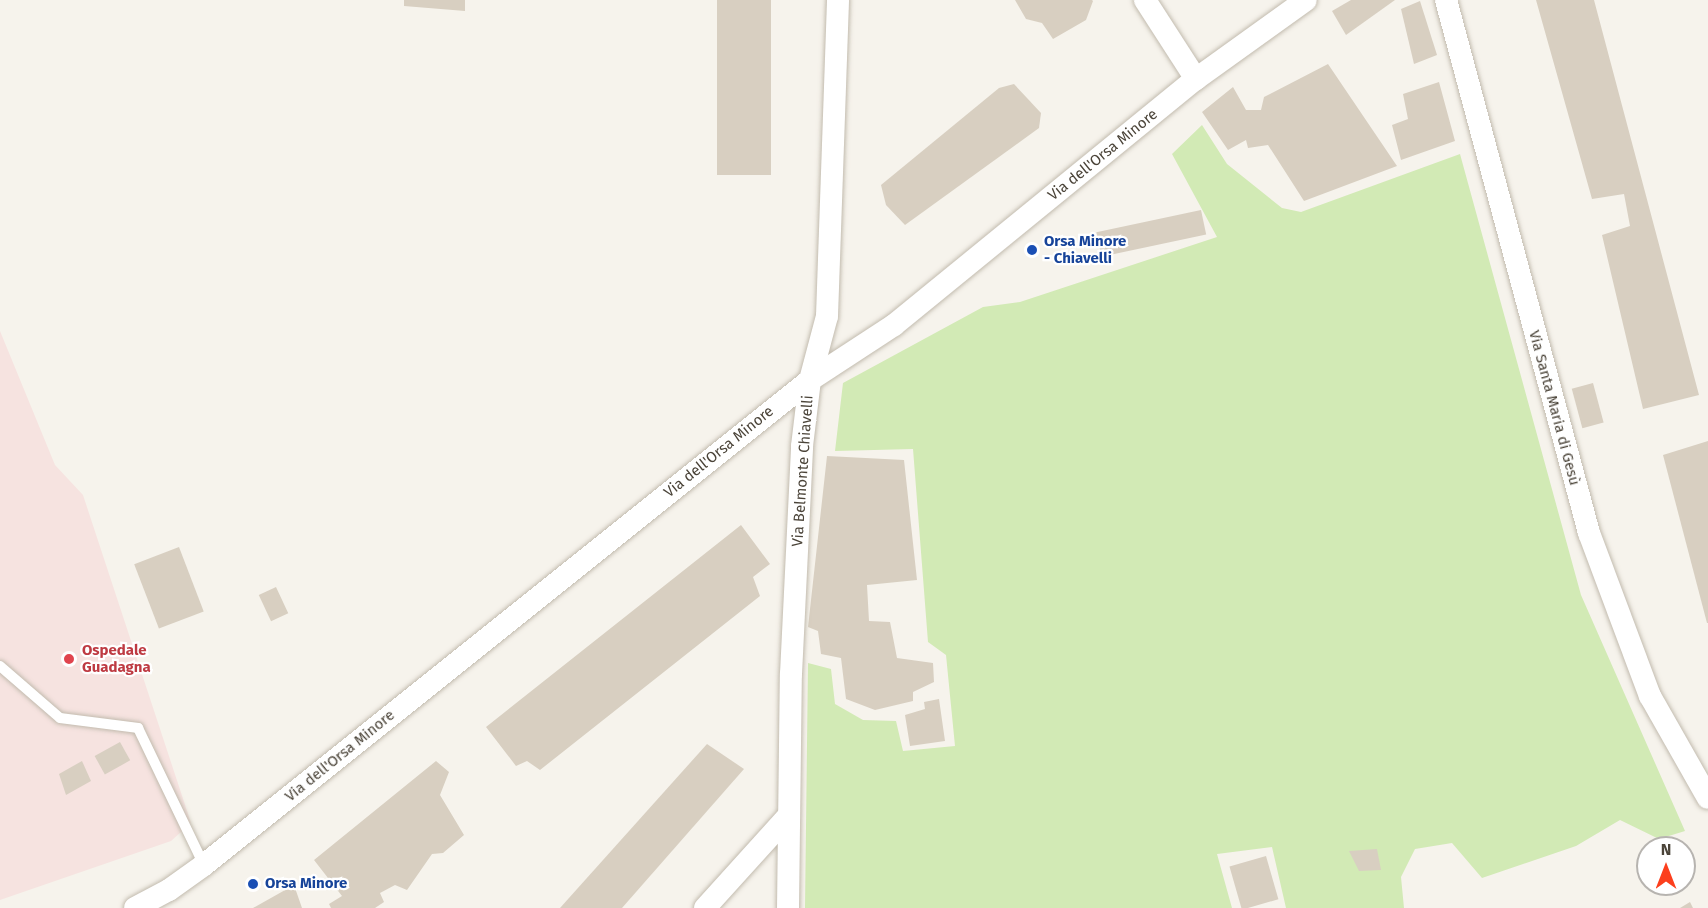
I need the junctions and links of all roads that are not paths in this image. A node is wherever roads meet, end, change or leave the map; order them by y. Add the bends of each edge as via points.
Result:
1 (838, 0) edge
2 (1144, 0) edge
3 (1306, 0) edge
4 (1446, 0) edge
5 (1196, 79) junction
6 (810, 380) junction
7 (0, 666) edge
8 (1708, 798) edge
9 (789, 815) junction
10 (204, 865) junction
11 (135, 908) edge
12 (705, 908) edge
13 (788, 908) edge

1 - 6 street, Via Belmonte Chiavelli via 827,316
2 - 5 street
3 - 5 street, Via dell'Orsa Minore
4 - 8 street, Via Santa Maria di Gesù via 1589,533 1650,696
5 - 6 street, Via dell'Orsa Minore via 894,325
6 - 9 street, Via Belmonte Chiavelli via 802,446
6 - 10 street, Via dell'Orsa Minore
7 - 10 lane via 60,718 138,728
9 - 12 street
9 - 13 street, Via Belmonte Chiavelli
10 - 11 street, Via dell'Orsa Minore via 170,890

